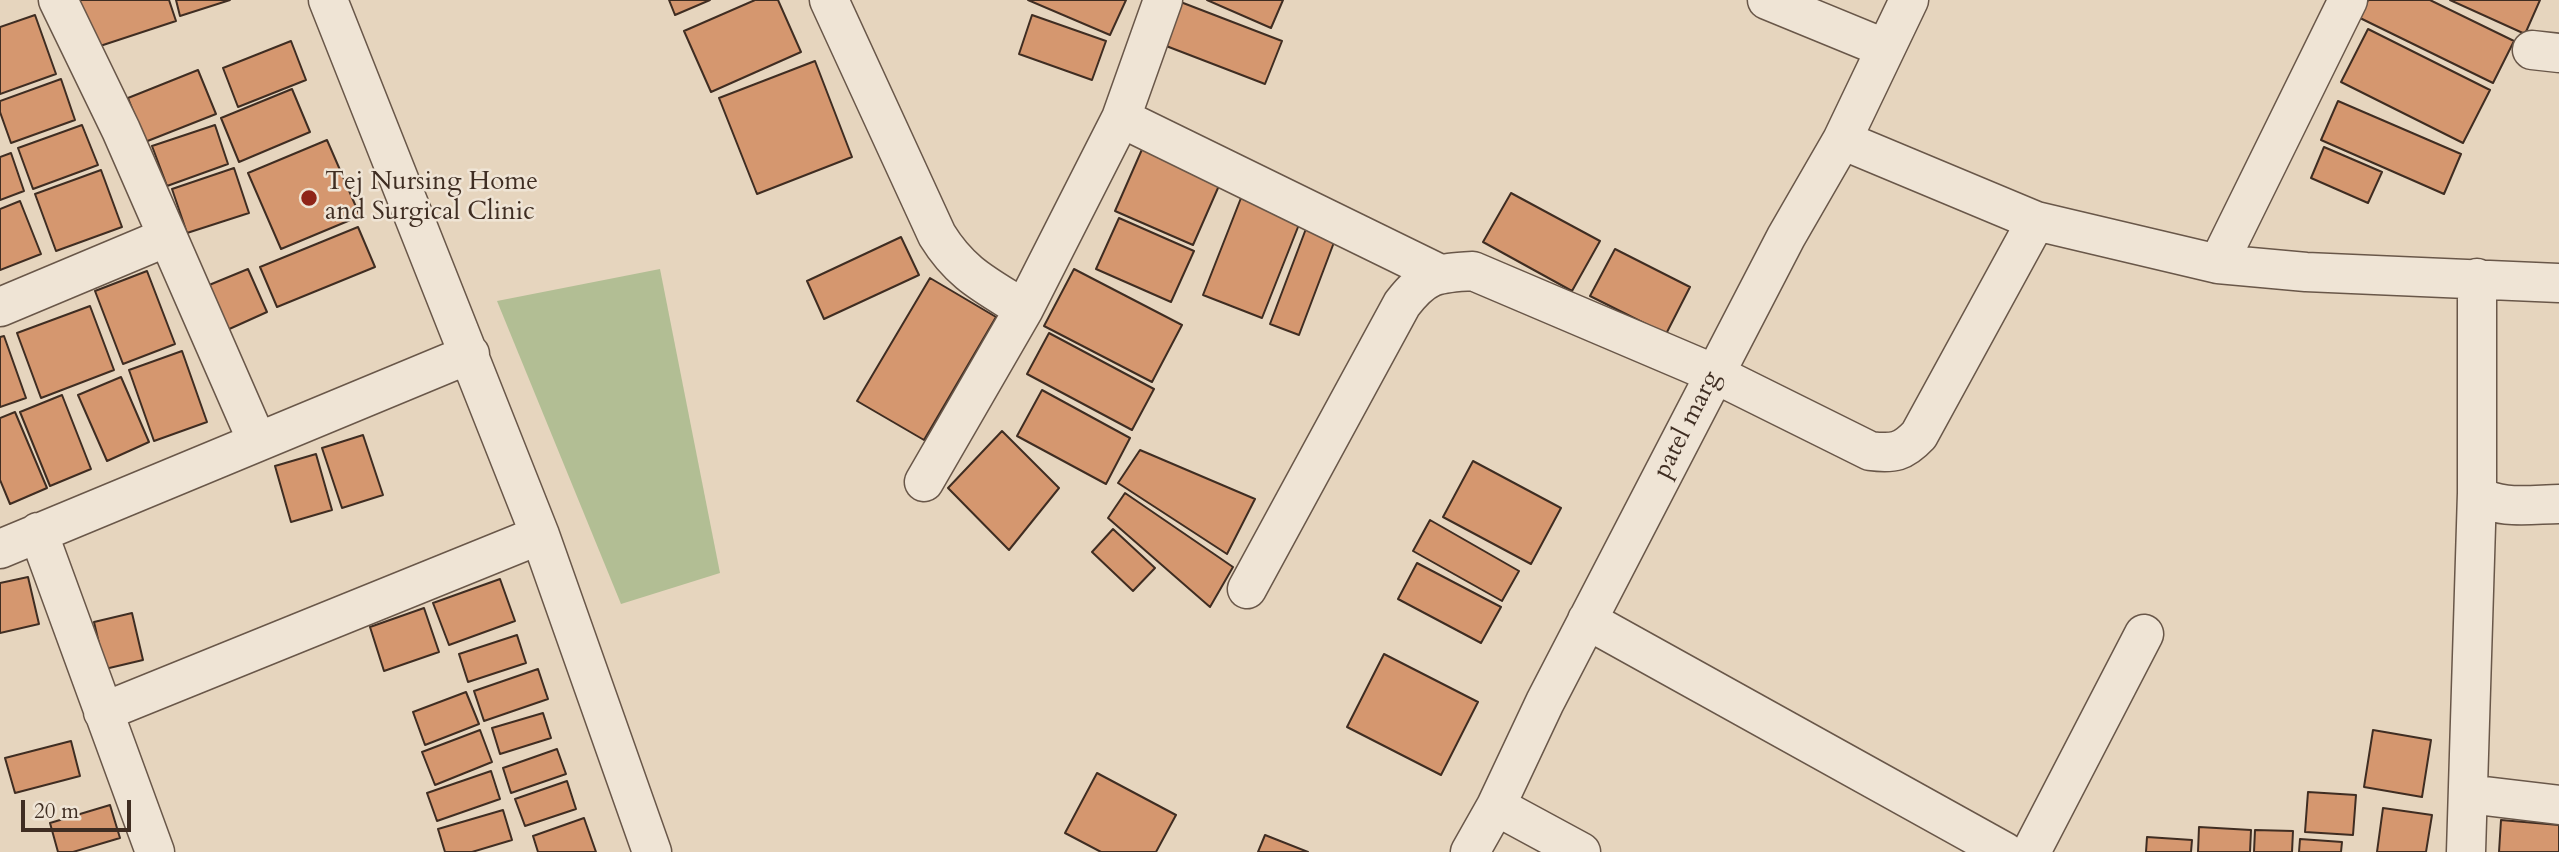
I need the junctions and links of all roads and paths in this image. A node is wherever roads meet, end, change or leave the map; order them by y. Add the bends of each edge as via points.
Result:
1 (58, 0) edge
2 (328, 0) edge
3 (829, 0) edge
4 (1164, 0) edge
5 (1767, 0) edge
6 (1909, 0) edge
7 (2348, 0) edge
8 (1884, 48) junction
9 (1121, 118) junction
10 (1842, 140) junction
11 (2036, 221) junction
12 (167, 237) junction
13 (2218, 264) junction
14 (1438, 273) junction
15 (2477, 278) junction
16 (2559, 282) edge
17 (0, 307) edge
18 (1024, 309) junction
19 (470, 354) junction
20 (1715, 374) junction
21 (257, 441) junction
22 (924, 482) dead end
23 (2477, 493) junction
24 (2559, 503) edge
25 (38, 532) junction
26 (540, 535) junction
27 (0, 549) edge
28 (1248, 589) dead end
29 (1587, 620) junction
30 (2144, 634) dead end
31 (103, 712) junction
32 (2468, 794) junction
33 (1496, 806) junction
34 (2559, 806) edge
35 (155, 852) edge
36 (652, 852) edge
37 (1469, 852) edge
38 (1581, 852) edge
39 (2006, 852) edge
40 (2031, 852) edge
41 (2466, 852) edge

1 - 12 street
2 - 19 street
3 - 18 street via 952,259
4 - 9 street
5 - 8 street
6 - 8 street, patel marg
7 - 13 street
8 - 10 street, patel marg
9 - 14 street
9 - 18 street
10 - 11 street
10 - 20 street, patel marg
11 - 13 street
11 - 20 street via 1919,435 1906,449 1892,454 1870,451
12 - 17 street
12 - 21 street
13 - 15 street
14 - 20 street via 1473,271
14 - 28 street via 1418,284 1402,304
15 - 16 street
15 - 23 street
18 - 22 street
19 - 21 street
19 - 26 street
20 - 29 street, patel marg
21 - 25 street
23 - 24 street via 2498,503
23 - 32 street
25 - 27 street
25 - 31 street
26 - 31 street
26 - 36 street
29 - 33 street, patel marg
29 - 39 street
30 - 40 street
31 - 35 street
32 - 34 street
32 - 41 street
33 - 37 street, patel marg
33 - 38 street

